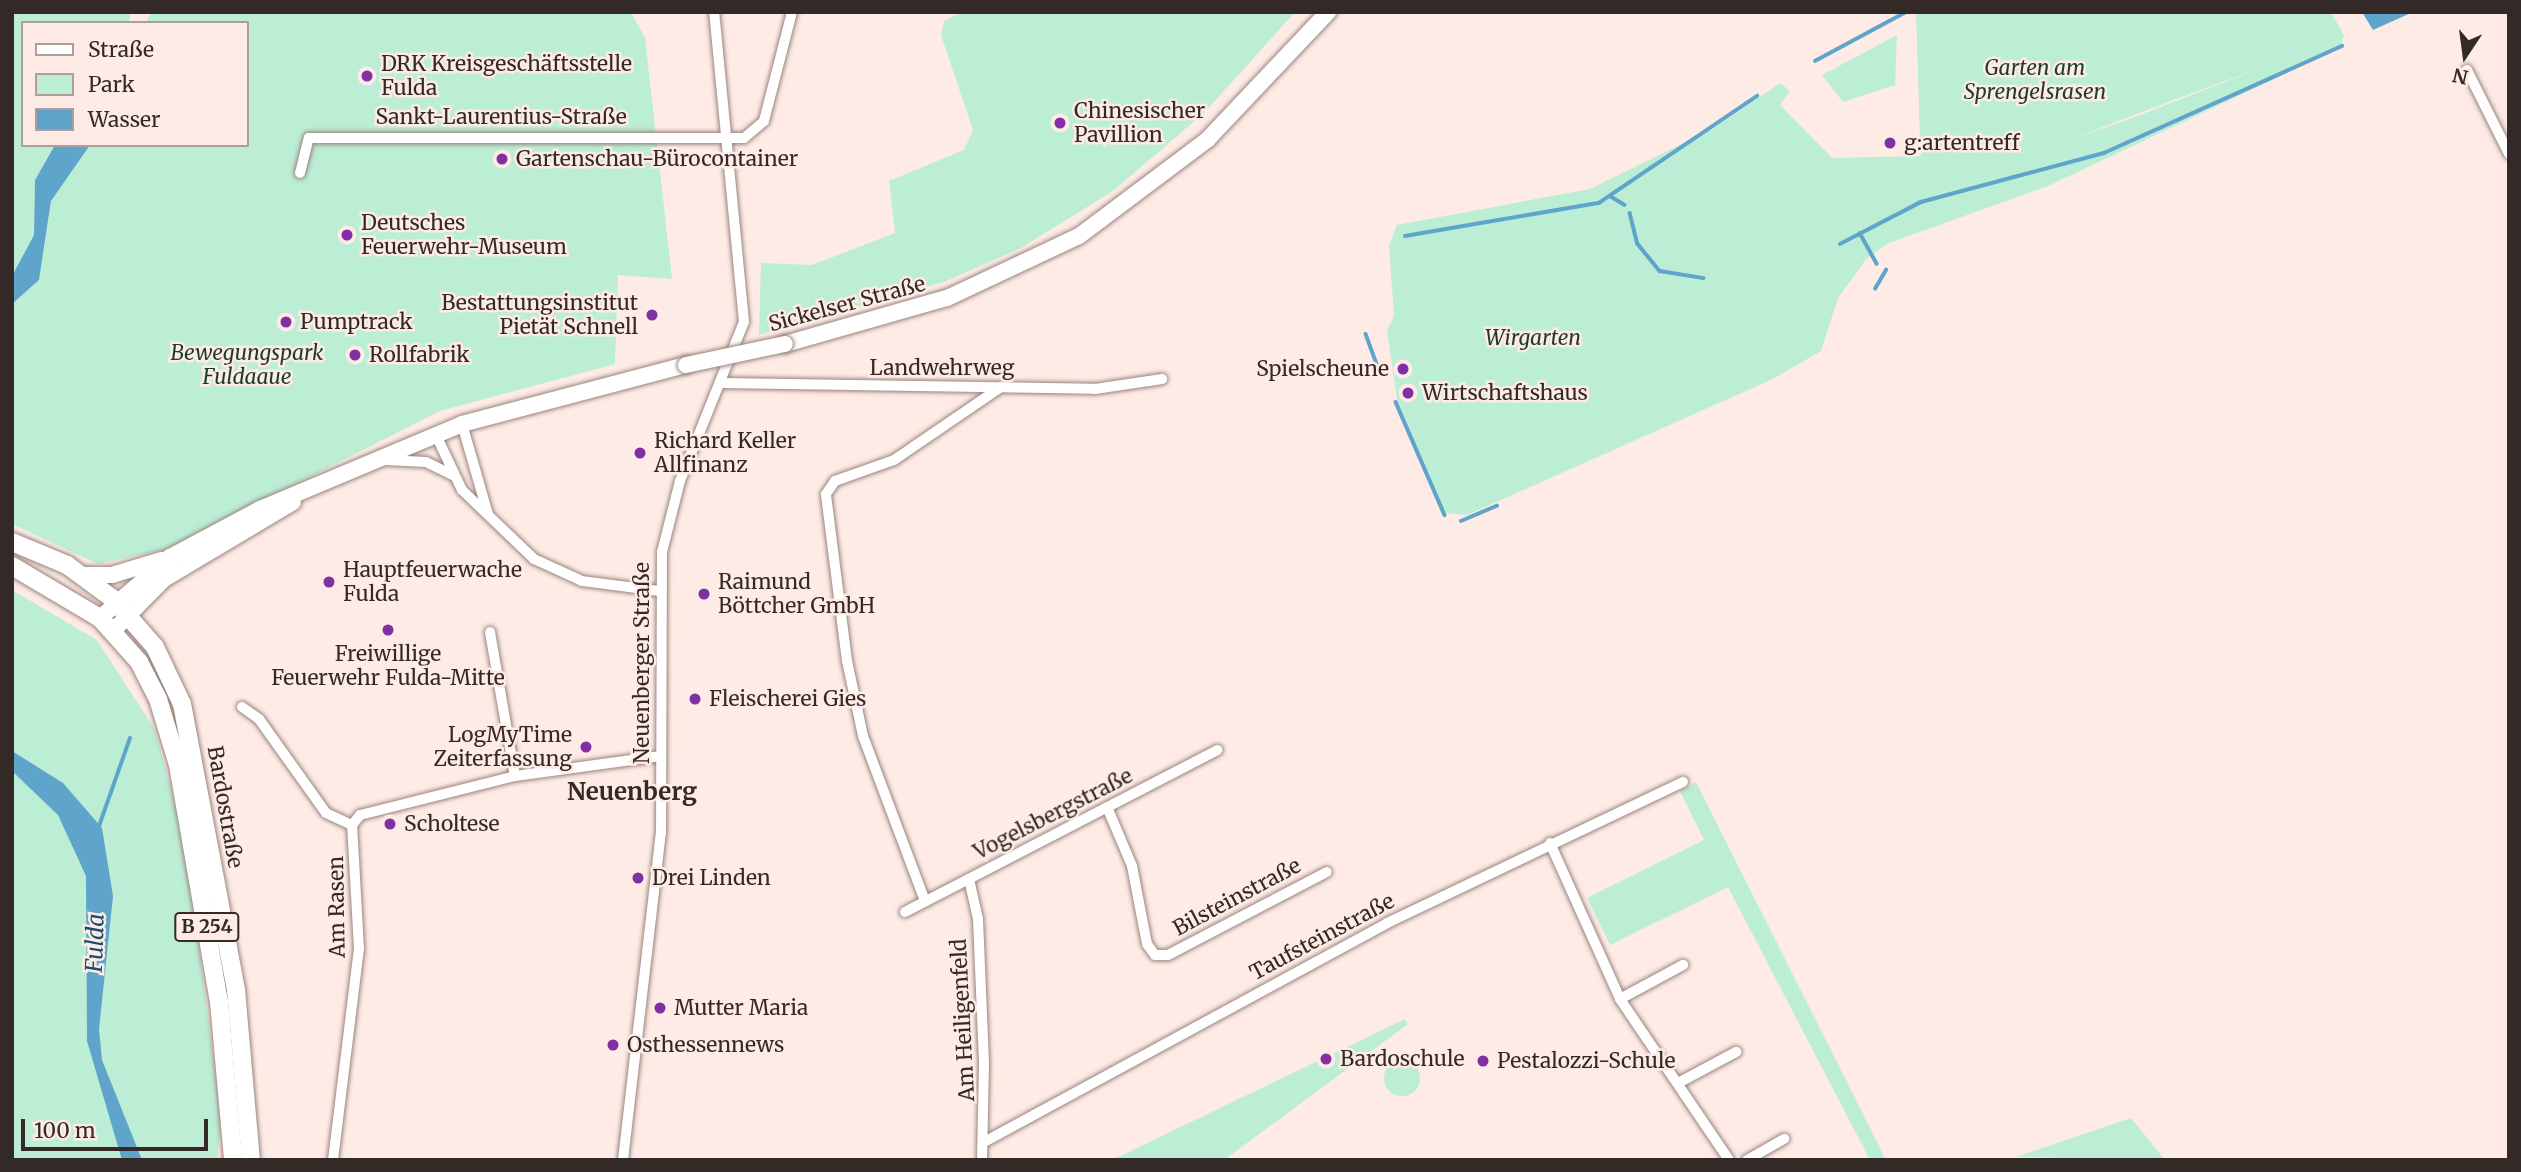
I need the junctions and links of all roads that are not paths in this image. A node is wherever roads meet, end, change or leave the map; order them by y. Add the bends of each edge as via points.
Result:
1 (714, 12) edge
2 (792, 12) edge
3 (1328, 12) edge
4 (2468, 70) dead end
5 (729, 140) junction
6 (2509, 154) edge
7 (300, 173) dead end
8 (1162, 379) dead end
9 (722, 383) junction
10 (1001, 387) junction
11 (462, 425) junction
12 (435, 433) junction
13 (376, 460) junction
14 (453, 475) junction
15 (300, 496) junction
16 (488, 513) junction
17 (12, 542) edge
18 (170, 557) junction
19 (12, 566) edge
20 (82, 574) junction
21 (660, 591) junction
22 (122, 609) junction
23 (106, 625) junction
24 (490, 632) dead end
25 (242, 707) dead end
26 (1218, 750) dead end
27 (661, 756) junction
28 (514, 776) junction
29 (1683, 782) dead end
30 (1107, 807) junction
31 (352, 825) junction
32 (1550, 843) junction
33 (1327, 872) dead end
34 (969, 879) junction
35 (925, 901) junction
36 (905, 912) dead end
37 (1683, 965) dead end
38 (1620, 999) junction
39 (1737, 1052) dead end
40 (1681, 1082) junction
41 (1784, 1139) dead end
42 (986, 1141) junction
43 (233, 1160) edge
44 (251, 1160) edge
45 (332, 1160) edge
46 (623, 1160) edge
47 (982, 1160) edge
48 (1729, 1160) edge
49 (1747, 1160) edge

1 - 5 street, Neuenberger Straße
2 - 5 street via 764,121 751,135
3 - 11 main road, Sickelser Straße, bridge via 1208,139 1079,236 947,298
4 - 6 street
5 - 7 street, Sankt-Laurentius-Straße via 309,138
5 - 9 street, Neuenberger Straße via 745,289 744,322
8 - 10 street, Landwehrweg via 1095,389
9 - 10 street, Landwehrweg
9 - 21 street, Neuenberger Straße via 674,501
10 - 35 street via 894,460 835,481 826,494 847,661 863,736
11 - 12 main road, Sickelser Straße
11 - 16 street
12 - 13 main road, Sickelser Straße
12 - 14 street
13 - 14 street via 426,462
13 - 15 main road, Sickelser Straße
14 - 16 street
15 - 18 main road, Sickelser Straße via 260,509
15 - 22 main road, Sickelser Straße via 269,522 164,579
16 - 21 street via 519,548 559,573 610,587
17 - 20 main road, Bardostraße / B 254
18 - 20 main road via 112,575
18 - 22 main road, Sickelser Straße
19 - 23 main road, Bardostraße / B 254 via 77,600
20 - 22 main road, Bardostraße / B 254
21 - 27 street, Neuenberger Straße
22 - 23 main road, Sickelser Straße
22 - 44 main road, Bardostraße / B 254 via 155,648 186,716 236,990
23 - 43 main road, Bardostraße / B 254 via 148,679 178,765 219,1002
24 - 28 street
25 - 31 street via 259,719 326,813
26 - 30 street, Vogelsbergstraße
27 - 28 street, Am Rasen
27 - 46 street, Neuenberger Straße via 656,905
28 - 31 street, Am Rasen via 378,807
29 - 32 street, Taufsteinstraße
30 - 33 street, Bilsteinstraße via 1132,866 1147,944 1155,955 1168,956
30 - 34 street, Vogelsbergstraße
31 - 45 street, Am Rasen via 359,949
32 - 38 street
32 - 42 street, Taufsteinstraße via 1382,925
34 - 35 street, Vogelsbergstraße
34 - 42 street, Am Heiligenfeld via 978,919
35 - 36 street, Vogelsbergstraße
37 - 38 street
38 - 40 street via 1668,1077
39 - 40 street
40 - 48 street
41 - 49 street
42 - 47 street, Am Heiligenfeld

